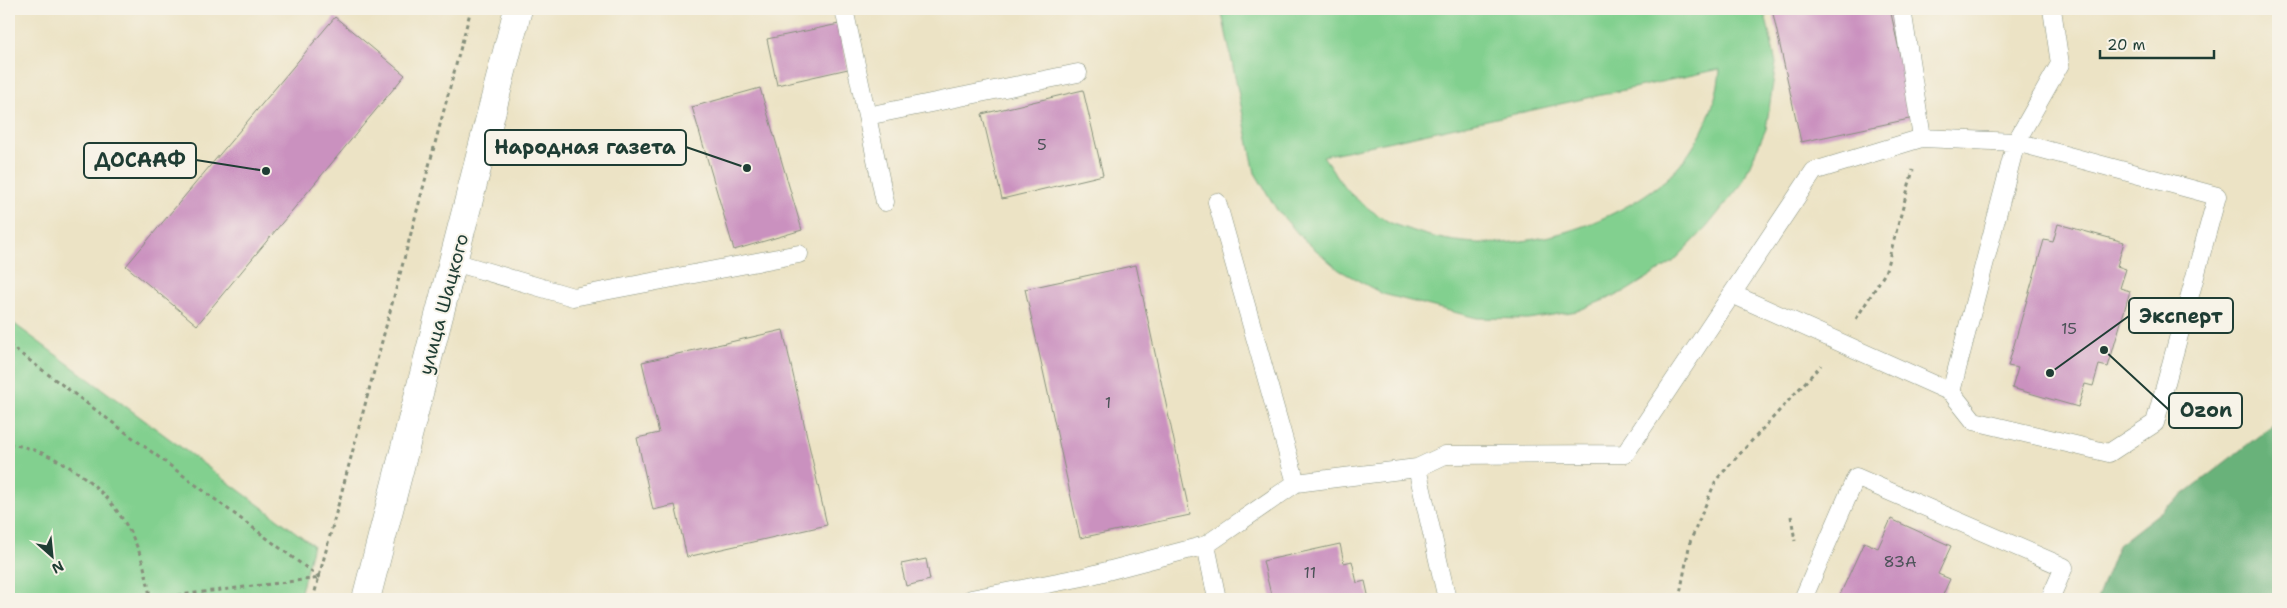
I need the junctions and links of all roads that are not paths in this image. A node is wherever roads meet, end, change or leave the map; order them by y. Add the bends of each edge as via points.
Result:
1 (518, 9) edge
2 (844, 9) edge
3 (1902, 9) edge
4 (2052, 9) edge
5 (1078, 73) dead end
6 (867, 116) junction
7 (1922, 138) junction
8 (2016, 142) junction
9 (885, 202) dead end
10 (1217, 202) dead end
11 (799, 254) dead end
12 (454, 262) junction
13 (1732, 294) junction
14 (1950, 392) junction
15 (1417, 468) junction
16 (1296, 483) junction
17 (1206, 545) junction
18 (977, 593) edge
19 (366, 599) edge
20 (1217, 599) edge
21 (1447, 599) edge
22 (1803, 599) edge
23 (2050, 599) edge

1 - 12 street, улица Шацкого
2 - 6 lane
3 - 7 lane
4 - 8 lane via 2060,64
5 - 6 lane
6 - 9 lane
7 - 8 lane
7 - 13 lane via 1814,171
8 - 14 lane
8 - 14 lane via 2217,196 2154,423 2109,453 1974,421
10 - 16 lane
11 - 12 lane via 573,297
12 - 19 street, улица Шацкого
13 - 14 lane
13 - 15 lane via 1625,454 1445,455
15 - 16 lane
15 - 21 lane
16 - 17 lane
17 - 18 lane via 1088,576
17 - 20 lane
22 - 23 lane via 1856,477 2064,567

